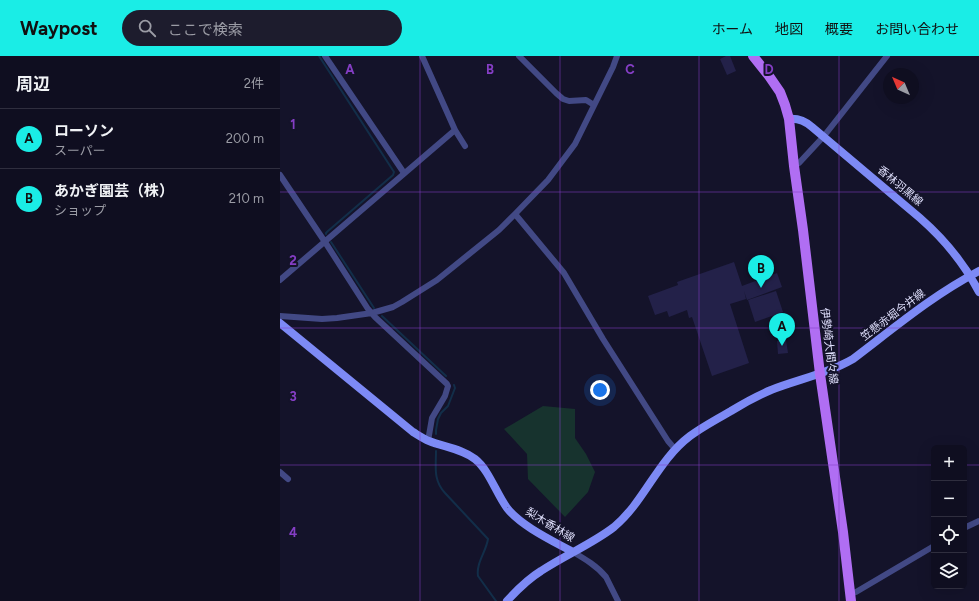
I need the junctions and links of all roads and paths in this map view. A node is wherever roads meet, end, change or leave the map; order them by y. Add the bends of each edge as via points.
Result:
1 (325, 56) edge
2 (422, 56) edge
3 (519, 56) edge
4 (617, 56) edge
5 (753, 56) edge
6 (887, 56) edge
7 (594, 105) junction
8 (789, 118) junction
9 (455, 130) junction
10 (824, 136) junction
11 (465, 146) dead end
12 (794, 166) junction
13 (404, 174) junction
14 (280, 175) edge
15 (515, 214) junction
16 (325, 242) junction
17 (979, 272) edge
18 (970, 276) junction
19 (280, 280) edge
20 (979, 292) edge
21 (372, 313) junction
22 (280, 316) edge
23 (280, 323) edge
24 (820, 374) junction
25 (428, 441) junction
26 (675, 449) junction
27 (280, 472) edge
28 (288, 479) dead end
29 (979, 520) edge
30 (967, 526) edge
31 (931, 548) edge
32 (574, 552) junction
33 (851, 597) edge
34 (507, 601) edge
35 (618, 601) edge

1 - 13 street
2 - 9 street
3 - 7 street via 563,98 569,101 586,100
4 - 7 street
5 - 8 main road, 伊勢崎大間々線 via 780,92
6 - 10 street
7 - 15 street via 572,148 548,180
8 - 10 main road, 香林羽黒線 via 806,122
8 - 12 main road, 伊勢崎大間々線
9 - 11 street
9 - 13 street
10 - 12 street
10 - 18 main road, 香林羽黒線 via 936,232 959,258
12 - 24 main road, 伊勢崎大間々線
13 - 16 street
14 - 16 street
15 - 21 street via 437,280 398,304
15 - 26 street via 564,273 603,339
16 - 19 street
16 - 21 street
17 - 18 main road, 笠懸赤堀今井線
18 - 20 main road, 香林羽黒線
18 - 24 main road, 笠懸赤堀今井線 via 922,307 853,358
21 - 22 street via 322,319
21 - 25 street via 448,386 432,418
23 - 25 main road, 梨木香林線 via 413,432
24 - 26 main road, 梨木香林線 via 771,390 748,401 695,432
24 - 33 main road, 伊勢崎大間々線 via 844,532
25 - 32 main road, 梨木香林線 via 473,458 514,515
26 - 32 main road, 梨木香林線 via 633,508 604,534
27 - 28 street
29 - 30 street
31 - 33 street
32 - 34 main road via 537,574
32 - 35 street via 606,577

